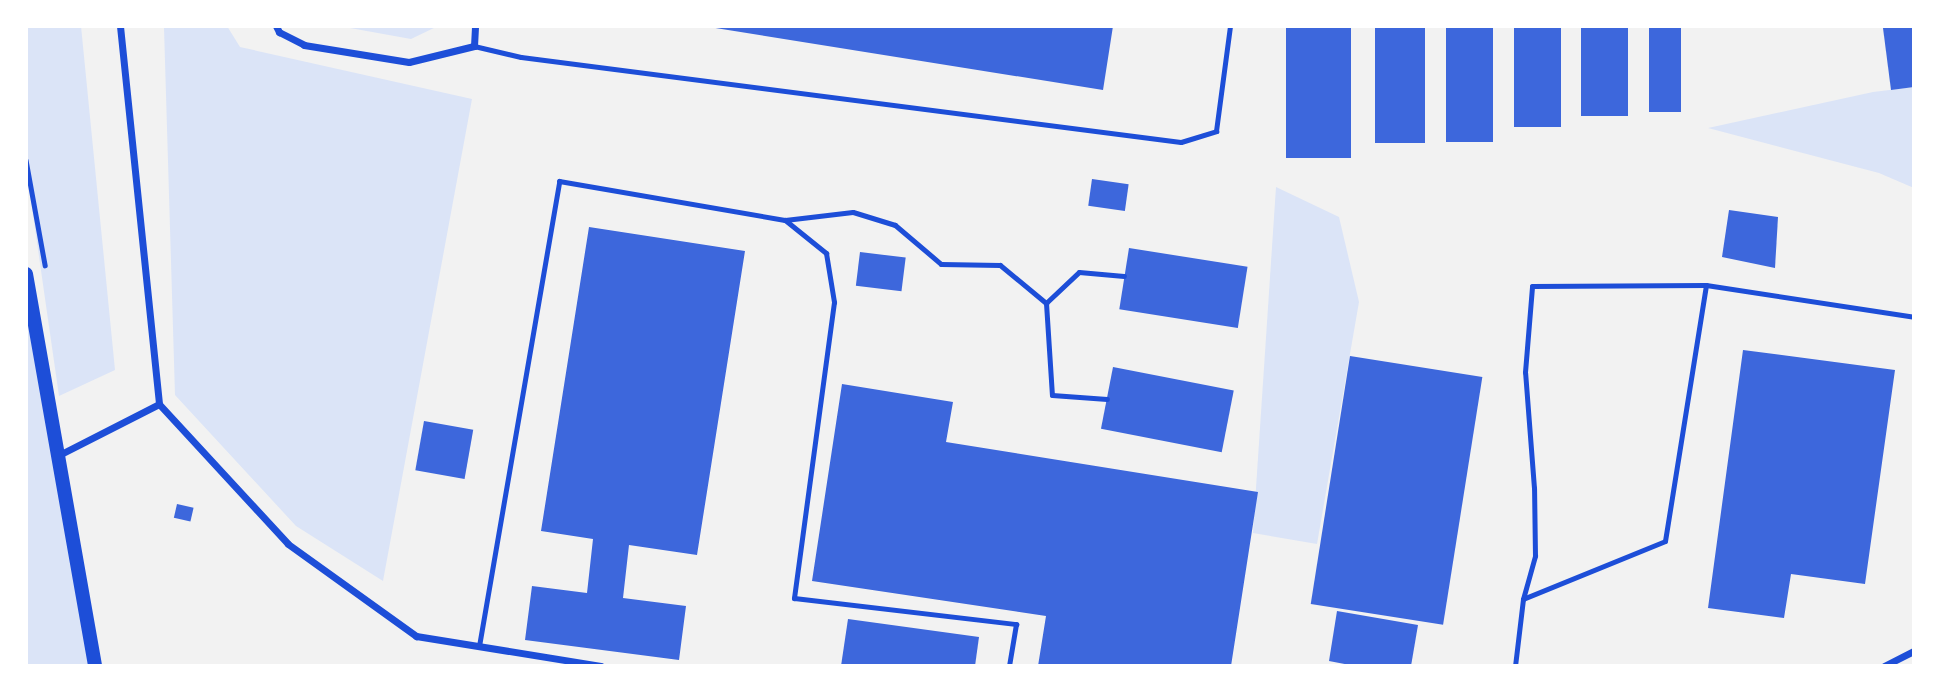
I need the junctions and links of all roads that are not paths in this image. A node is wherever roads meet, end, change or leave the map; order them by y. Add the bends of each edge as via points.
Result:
1 (120, 26) edge
2 (276, 26) edge
3 (475, 26) edge
4 (1230, 26) edge
5 (474, 46) junction
6 (785, 220) junction
7 (26, 274) edge
8 (1124, 276) dead end
9 (1706, 285) junction
10 (1046, 303) junction
11 (1914, 317) edge
12 (1107, 399) dead end
13 (159, 404) junction
14 (59, 455) junction
15 (1523, 599) junction
16 (479, 646) junction
17 (1914, 651) edge
18 (95, 666) edge
19 (601, 666) edge
20 (1009, 666) edge
21 (1515, 666) edge
22 (1884, 666) edge

1 - 13 street
2 - 5 street via 304,45 410,62
3 - 5 street
4 - 5 lane via 1216,131 1181,142 521,57
6 - 10 lane via 853,212 895,225 941,264 1000,265
6 - 16 lane via 559,181
6 - 20 lane via 826,253 834,302 794,598 1016,624
7 - 14 main road
8 - 10 lane via 1079,272
9 - 11 lane
9 - 15 lane via 1665,541
9 - 15 lane via 1532,286 1525,372 1535,556
10 - 12 lane via 1052,395
13 - 14 street
13 - 16 street via 288,544 416,636
14 - 18 main road
15 - 21 lane
16 - 19 street
17 - 22 street

